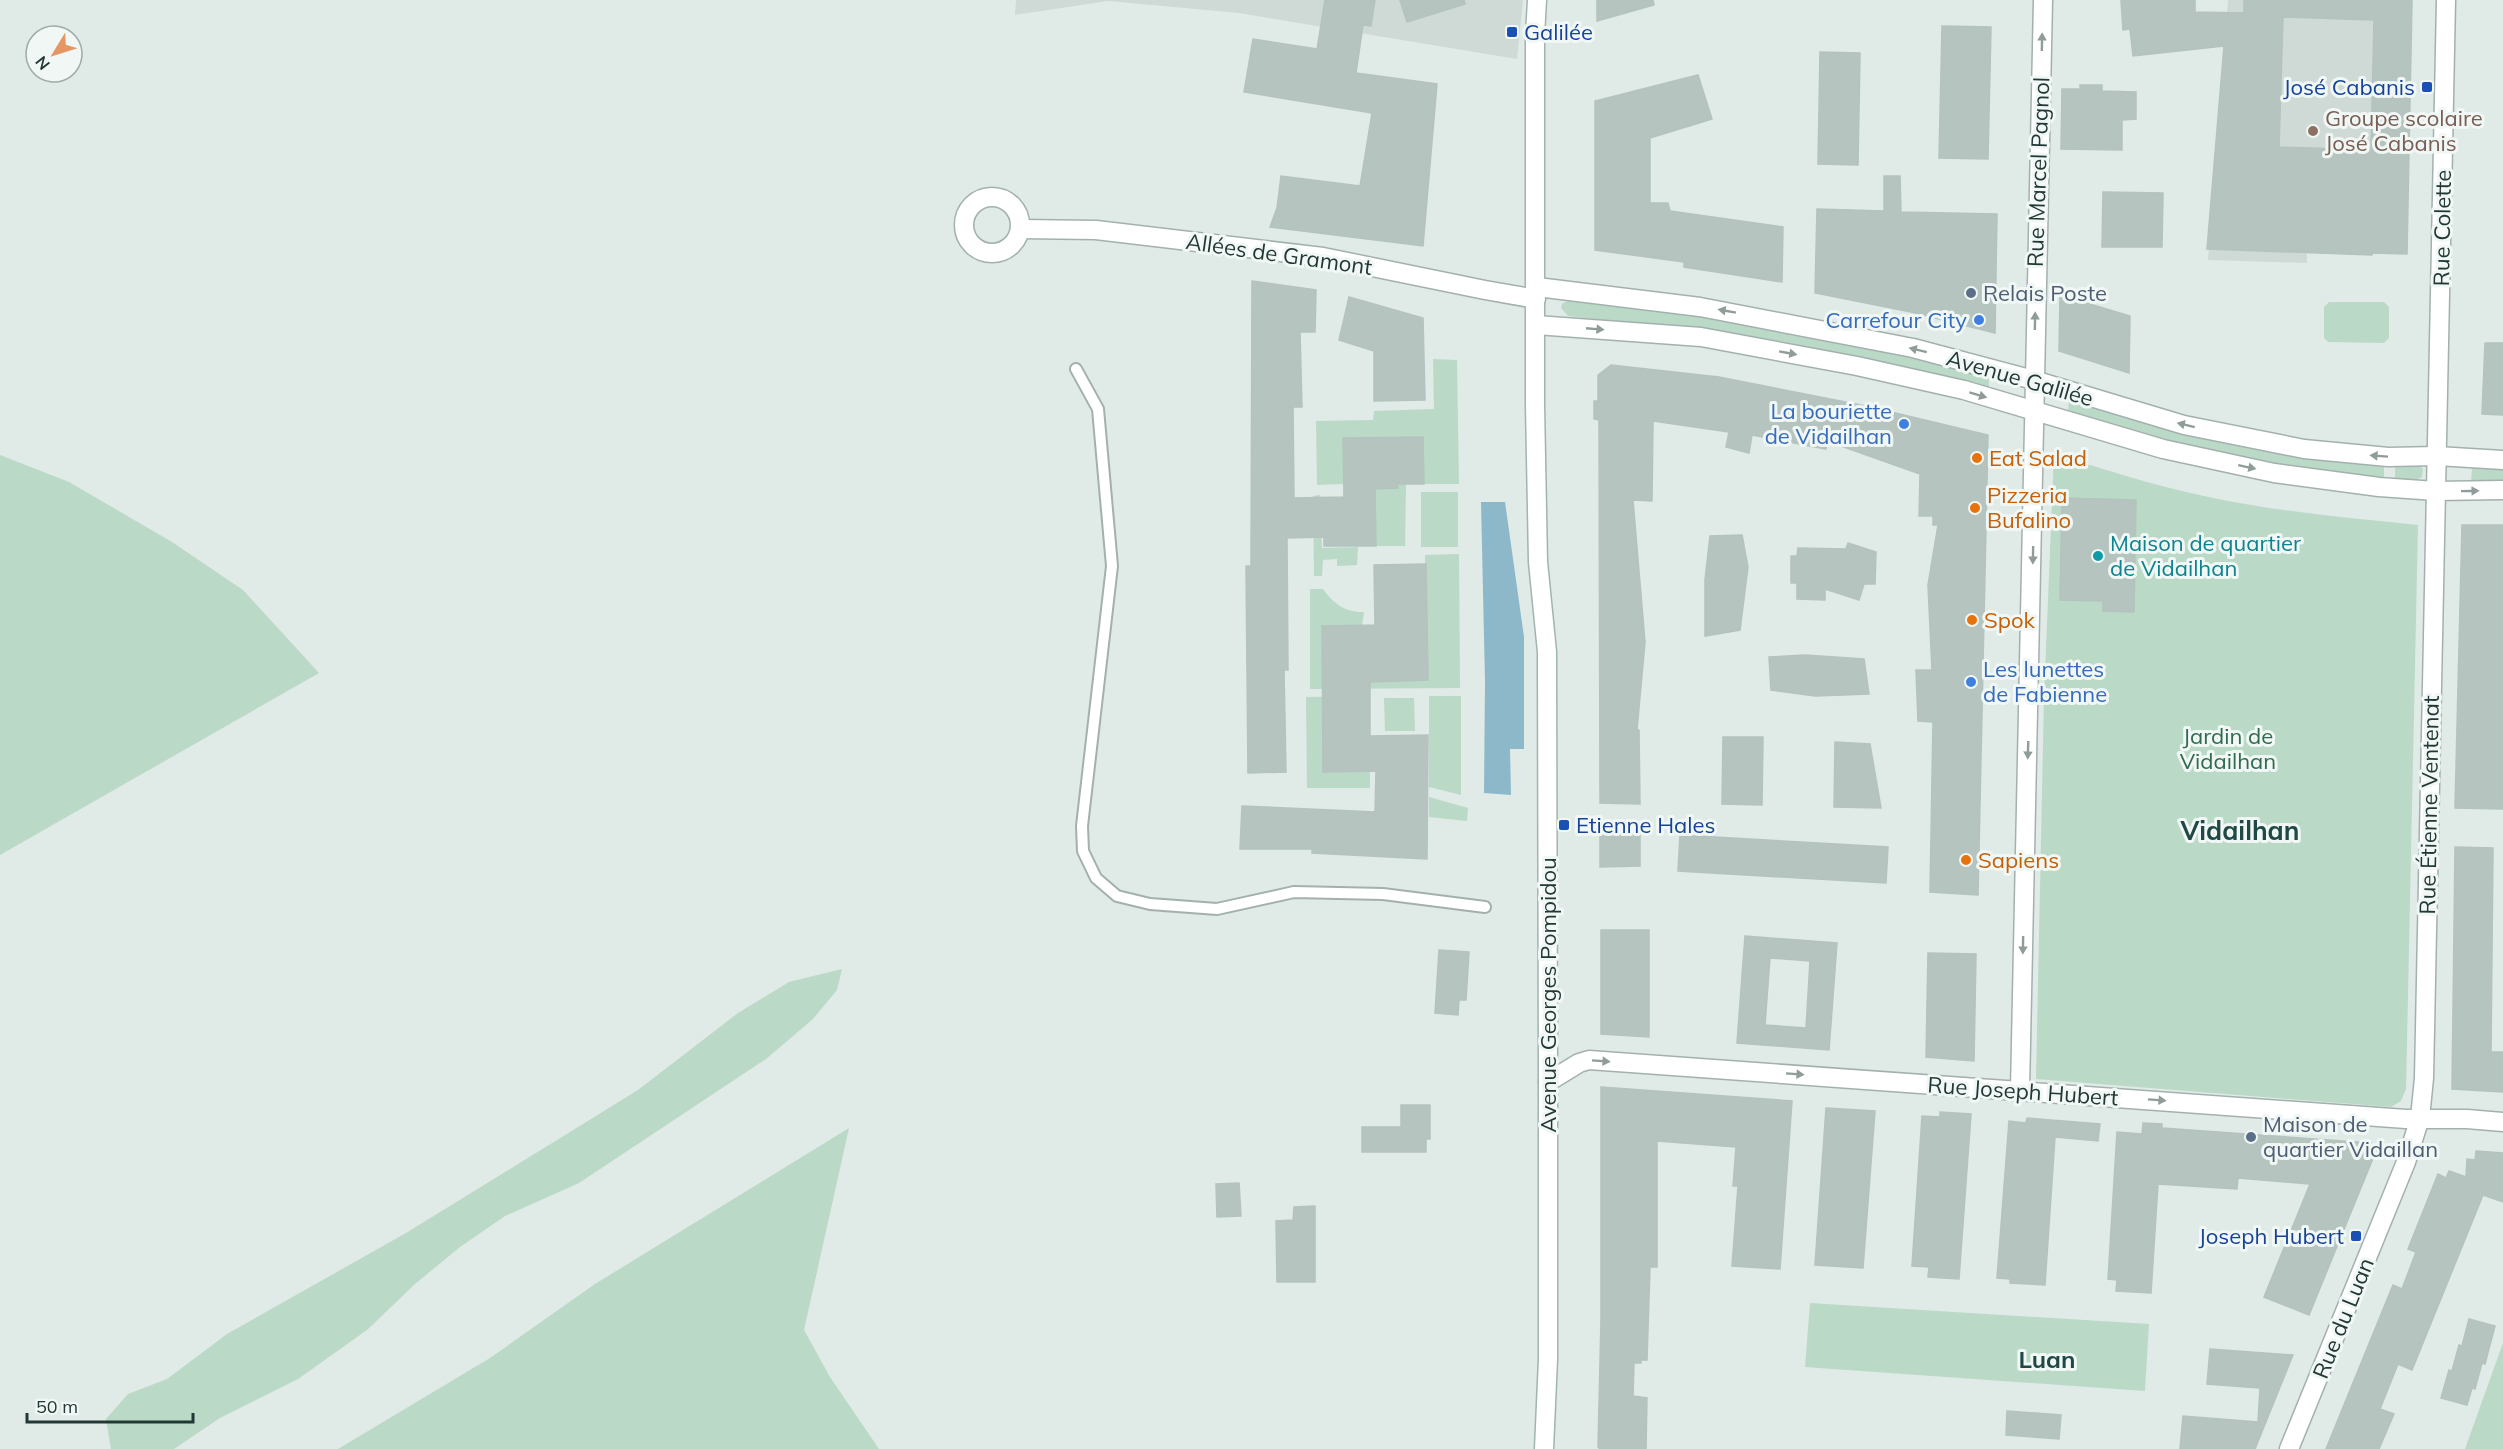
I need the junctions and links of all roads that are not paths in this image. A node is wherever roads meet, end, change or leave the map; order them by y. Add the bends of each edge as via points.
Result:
1 (1537, 0) edge
2 (2043, 0) edge
3 (2446, 0) edge
4 (1020, 229) dead end
5 (1536, 293) junction
6 (1536, 325) junction
7 (1076, 369) dead end
8 (2034, 380) junction
9 (2036, 412) junction
10 (2437, 456) junction
11 (2503, 460) edge
12 (2503, 490) edge
13 (2436, 491) junction
14 (1485, 907) dead end
15 (1548, 1082) junction
16 (2020, 1090) junction
17 (2420, 1118) junction
18 (2503, 1122) edge
19 (1545, 1449) edge
20 (2289, 1449) edge

1 - 5 street, Avenue Georges Pompidou
8 -> 2 street, Rue Marcel Pagnol
3 - 10 street, Rue Colette
4 - 5 street, Allées de Gramont via 1096,230 1323,257 1485,290
5 - 6 street, Avenue Georges Pompidou
8 -> 5 street, Avenue Galilée via 1800,324 1700,307
6 -> 9 street, Avenue Galilée via 1734,343 1894,374
6 - 15 street, Avenue Georges Pompidou via 1538,562 1547,652
7 - 14 lane via 1098,409 1112,566 1082,826 1083,852 1096,878 1117,896 1217,909 1294,892 1383,894
8 - 9 street, Rue Marcel Pagnol
10 -> 8 street, Avenue Galilée via 2388,457 2287,445 2184,425
9 -> 13 street, Avenue Galilée via 2163,449 2274,473 2379,488
9 -> 16 street, Rue Marcel Pagnol
10 - 11 street, Avenue Galilée
10 - 13 street, Rue Colette
13 -> 12 street, Avenue Galilée
13 - 17 street, Rue Étienne Ventenat
15 -> 16 street, Rue Joseph Hubert via 1589,1060
15 - 19 street, Avenue Georges Pompidou
16 -> 17 street, Rue Joseph Hubert
17 - 18 street, Rue Joseph Hubert
17 - 20 street, Rue du Luan

